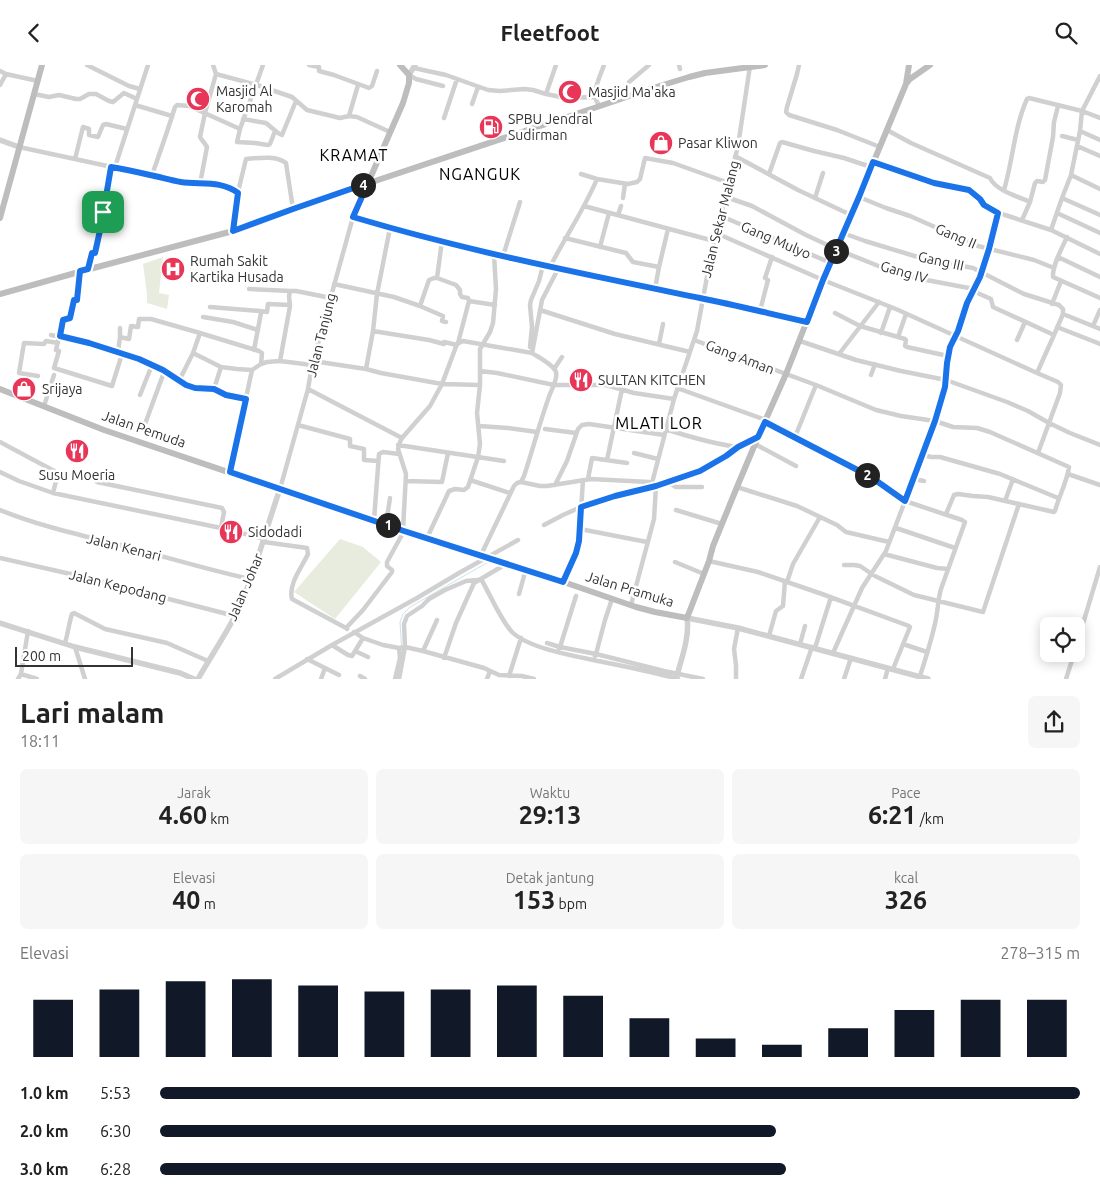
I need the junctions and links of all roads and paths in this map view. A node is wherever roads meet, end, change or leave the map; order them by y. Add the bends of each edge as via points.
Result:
1 (42, 65) edge
2 (87, 65) edge
3 (148, 65) edge
4 (213, 65) edge
5 (263, 65) edge
6 (309, 65) edge
7 (400, 65) edge
8 (556, 65) edge
9 (604, 65) edge
10 (649, 65) edge
11 (765, 65) edge
12 (799, 65) edge
13 (910, 65) edge
14 (930, 65) edge
15 (414, 67) edge
16 (750, 67) junction
17 (0, 71) edge
18 (377, 71) dead end
19 (6, 74) junction
20 (216, 74) junction
21 (409, 75) junction
22 (1100, 76) edge
23 (458, 79) junction
24 (38, 81) junction
25 (629, 82) dead end
26 (0, 85) edge
27 (257, 85) junction
28 (358, 85) junction
29 (906, 85) junction
30 (443, 87) dead end
31 (478, 87) junction
32 (140, 89) junction
33 (34, 94) junction
34 (546, 94) junction
35 (594, 97) junction
36 (137, 99) junction
37 (296, 101) junction
38 (135, 105) junction
39 (472, 105) dead end
40 (1058, 106) junction
41 (600, 107) junction
42 (1082, 111) junction
43 (205, 113) junction
44 (172, 116) junction
45 (349, 116) junction
46 (444, 118) dead end
47 (243, 119) junction
48 (1100, 119) edge
49 (127, 129) junction
50 (240, 129) junction
51 (887, 130) junction
52 (275, 131) junction
53 (1080, 131) junction
54 (390, 132) junction
55 (1062, 136) dead end
56 (0, 140) edge
57 (1078, 140) junction
58 (1100, 140) edge
59 (1077, 146) junction
60 (19, 147) junction
61 (880, 147) junction
62 (735, 156) junction
63 (1100, 156) edge
64 (75, 159) junction
65 (872, 165) junction
66 (113, 167) junction
67 (823, 173) dead end
68 (581, 174) dead end
69 (769, 174) junction
70 (152, 175) junction
71 (1071, 175) junction
72 (597, 179) junction
73 (368, 183) junction
74 (625, 183) junction
75 (729, 183) junction
76 (200, 184) junction
77 (1100, 189) edge
78 (1004, 190) junction
79 (238, 193) junction
80 (726, 197) junction
81 (859, 197) junction
82 (623, 198) dead end
83 (814, 198) junction
84 (1062, 198) junction
85 (1030, 202) junction
86 (520, 203) dead end
87 (584, 206) junction
88 (621, 206) dead end
89 (293, 209) junction
90 (103, 212) junction
91 (609, 213) junction
92 (998, 213) junction
93 (1057, 213) junction
94 (618, 215) junction
95 (850, 215) junction
96 (1100, 215) edge
97 (721, 216) junction
98 (353, 217) junction
99 (122, 218) dead end
100 (0, 219) edge
101 (1022, 220) junction
102 (390, 228) junction
103 (668, 229) junction
104 (1051, 230) junction
105 (233, 231) junction
106 (716, 233) junction
107 (843, 233) junction
108 (1100, 233) edge
109 (1066, 237) junction
110 (565, 238) junction
111 (442, 241) junction
112 (714, 241) junction
113 (600, 247) junction
114 (836, 249) junction
115 (989, 249) junction
116 (494, 254) junction
117 (1100, 254) edge
118 (503, 256) junction
119 (772, 257) junction
120 (1058, 257) junction
121 (831, 263) junction
122 (543, 265) junction
123 (550, 267) junction
124 (659, 267) junction
125 (1054, 268) junction
126 (88, 269) junction
127 (558, 269) junction
128 (80, 271) junction
129 (981, 272) junction
130 (1100, 277) edge
131 (438, 278) junction
132 (823, 280) junction
133 (1060, 281) junction
134 (334, 284) junction
135 (249, 289) dead end
136 (655, 289) junction
137 (974, 290) junction
138 (290, 291) junction
139 (0, 294) edge
140 (377, 294) junction
141 (331, 298) junction
142 (702, 298) junction
143 (1100, 299) edge
144 (469, 301) junction
145 (879, 302) junction
146 (1052, 304) junction
147 (290, 305) junction
148 (495, 305) junction
149 (420, 306) junction
150 (210, 307) dead end
151 (890, 307) junction
152 (540, 310) junction
153 (1100, 310) edge
154 (260, 311) junction
155 (760, 311) junction
156 (834, 313) dead end
157 (906, 314) junction
158 (1063, 314) junction
159 (1099, 316) edge
160 (203, 317) dead end
161 (446, 322) dead end
162 (807, 322) junction
163 (1025, 322) junction
164 (663, 323) dead end
165 (860, 326) junction
166 (1094, 326) junction
167 (1057, 327) junction
168 (120, 328) dead end
169 (1100, 329) edge
170 (258, 330) junction
171 (373, 331) junction
172 (200, 333) junction
173 (881, 333) junction
174 (51, 335) dead end
175 (956, 335) junction
176 (1054, 335) junction
177 (60, 336) junction
178 (120, 337) junction
179 (898, 337) junction
180 (694, 340) junction
181 (1017, 340) dead end
182 (800, 341) junction
183 (58, 343) junction
184 (482, 344) junction
185 (658, 344) junction
186 (1100, 344) edge
187 (457, 345) junction
188 (254, 350) junction
189 (690, 352) junction
190 (120, 353) junction
191 (193, 353) junction
192 (530, 353) junction
193 (839, 354) junction
194 (948, 356) junction
195 (562, 357) dead end
196 (280, 361) junction
197 (262, 363) junction
198 (313, 363) junction
199 (152, 365) junction
200 (875, 365) junction
201 (220, 367) junction
202 (366, 369) junction
203 (554, 369) junction
204 (163, 370) junction
205 (252, 370) junction
206 (480, 371) junction
207 (1037, 373) junction
208 (786, 374) junction
209 (54, 375) dead end
210 (871, 375) dead end
211 (38, 376) dead end
212 (179, 381) junction
213 (946, 381) junction
214 (442, 384) junction
215 (480, 385) junction
216 (554, 385) junction
217 (816, 385) junction
218 (677, 388) junction
219 (0, 389) edge
220 (214, 389) junction
221 (308, 389) junction
222 (622, 389) junction
223 (140, 395) dead end
224 (246, 399) junction
225 (674, 399) junction
226 (44, 406) junction
227 (766, 421) junction
228 (935, 421) junction
229 (1049, 423) junction
230 (145, 424) dead end
231 (298, 425) junction
232 (478, 426) junction
233 (615, 428) junction
234 (545, 429) dead end
235 (666, 429) junction
236 (537, 432) junction
237 (576, 433) junction
238 (664, 435) junction
239 (795, 437) junction
240 (402, 438) junction
241 (757, 441) junction
242 (0, 443) edge
243 (398, 445) junction
244 (1100, 445) edge
245 (738, 447) junction
246 (448, 453) junction
247 (634, 453) dead end
248 (1038, 453) junction
249 (399, 454) junction
250 (923, 455) junction
251 (478, 457) junction
252 (658, 459) junction
253 (364, 460) junction
254 (607, 460) junction
255 (378, 461) junction
256 (504, 461) dead end
257 (627, 463) dead end
258 (796, 466) dead end
259 (364, 467) dead end
260 (0, 472) edge
261 (230, 472) junction
262 (1068, 474) junction
263 (586, 479) junction
264 (914, 479) junction
265 (1013, 479) junction
266 (470, 480) junction
267 (406, 481) junction
268 (924, 481) dead end
269 (97, 482) dead end
270 (521, 482) junction
271 (668, 482) junction
272 (654, 484) junction
273 (556, 485) junction
274 (1100, 485) edge
275 (702, 487) dead end
276 (737, 487) junction
277 (280, 489) junction
278 (53, 493) junction
279 (510, 493) junction
280 (390, 499) dead end
281 (1058, 499) junction
282 (905, 501) junction
283 (1005, 501) junction
284 (1019, 504) junction
285 (581, 507) junction
286 (0, 510) edge
287 (676, 510) dead end
288 (946, 514) junction
289 (820, 517) junction
290 (374, 520) junction
291 (386, 524) junction
292 (722, 524) junction
293 (544, 525) dead end
294 (221, 528) junction
295 (896, 528) junction
296 (580, 529) junction
297 (403, 530) junction
298 (427, 538) junction
299 (264, 540) junction
300 (518, 540) dead end
301 (648, 542) junction
302 (889, 543) junction
303 (955, 548) junction
304 (884, 554) junction
305 (0, 558) edge
306 (483, 558) junction
307 (709, 561) junction
308 (505, 562) junction
309 (675, 562) dead end
310 (844, 565) dead end
311 (1100, 567) edge
312 (526, 569) junction
313 (948, 569) junction
314 (704, 573) junction
315 (871, 574) junction
316 (482, 578) junction
317 (250, 579) junction
318 (563, 582) junction
319 (786, 582) junction
320 (519, 594) dead end
321 (576, 596) dead end
322 (830, 597) junction
323 (417, 599) junction
324 (612, 599) junction
325 (940, 601) junction
326 (421, 605) junction
327 (631, 605) junction
328 (855, 606) junction
329 (688, 615) junction
330 (235, 616) junction
331 (1085, 617) edge
332 (437, 620) dead end
333 (0, 623) edge
334 (805, 626) dead end
335 (346, 628) junction
336 (738, 628) junction
337 (28, 631) junction
338 (353, 633) junction
339 (769, 636) junction
340 (363, 638) junction
341 (521, 638) junction
342 (65, 643) junction
343 (547, 643) dead end
344 (800, 644) junction
345 (903, 644) junction
346 (332, 645) junction
347 (75, 647) junction
348 (402, 647) junction
349 (813, 648) junction
350 (559, 650) junction
351 (355, 651) junction
352 (423, 651) junction
353 (927, 652) junction
354 (833, 653) junction
355 (368, 657) dead end
356 (444, 657) junction
357 (595, 657) junction
358 (851, 658) junction
359 (307, 659) junction
360 (208, 661) junction
361 (1071, 662) edge
362 (325, 668) junction
363 (890, 668) junction
364 (490, 671) junction
365 (339, 675) dead end
366 (509, 675) junction
367 (20, 676) edge
368 (920, 676) junction
369 (282, 677) edge
370 (677, 677) edge
371 (530, 678) edge
372 (37, 679) edge
373 (85, 679) edge
374 (194, 679) edge
375 (198, 679) edge
376 (275, 679) edge
377 (321, 679) edge
378 (395, 679) edge
379 (399, 679) edge
380 (488, 679) edge
381 (704, 679) edge
382 (736, 679) edge
383 (800, 679) edge
384 (844, 679) edge
385 (885, 679) edge
386 (928, 679) edge
387 (1066, 679) edge

1 - 24 main road
2 - 32 street
3 - 32 street
4 - 20 street
5 - 27 street
6 - 28 street
7 - 21 main road
8 - 34 street
9 - 35 street
10 - 25 street
11 - 16 main road
12 - 61 street via 786,112
13 - 29 main road
14 - 29 main road
15 - 21 street
15 - 23 street
16 - 41 main road via 689,77
16 - 62 street, Jalan Sekar Malang
17 - 19 street
18 - 28 street via 370,88
19 - 24 street
19 - 26 street
20 - 27 street
20 - 43 street
21 - 30 street
21 - 54 main road via 404,98
22 - 42 street
23 - 31 street
23 - 46 street
24 - 33 main road
27 - 37 street
27 - 47 street
28 - 45 street
29 - 51 main road
31 - 34 street via 500,91 534,90
31 - 39 street
32 - 36 street
33 - 36 street via 76,99 96,94 113,102 124,93
33 - 60 main road
34 - 35 street via 566,98
35 - 41 street
36 - 38 street
37 - 45 street via 307,110 340,118
37 - 52 street via 283,134
38 - 44 street
38 - 49 street
40 - 42 street
40 - 78 street via 1029,98 1026,100
40 - 85 street via 1045,180 1036,181
41 - 73 main road
42 - 48 street
42 - 53 street
43 - 44 street via 177,105
43 - 50 street
43 - 76 street via 200,137 207,147
44 - 70 street
45 - 54 street
47 - 50 street
47 - 52 street via 266,123
49 - 64 street via 106,123 98,137 89,135 89,129 83,127
49 - 66 street
50 - 52 street via 237,142 268,145
51 - 61 main road
51 - 78 street via 990,178
53 - 57 street
53 - 58 street
54 - 73 main road
55 - 57 street
56 - 60 street
57 - 59 street
59 - 63 street
59 - 71 street
60 - 64 street
60 - 100 main road
61 - 65 main road
62 - 69 street
62 - 75 street, Jalan Sekar Malang
64 - 66 street
65 - 69 street via 782,142
65 - 81 main road
65 - 92 street via 969,190
66 - 70 street
66 - 90 street
67 - 83 street
68 - 72 street
69 - 83 street
70 - 76 street
71 - 77 street
71 - 84 street
72 - 74 street
72 - 87 street
73 - 89 main road
73 - 98 street, Jalan Tanjung
74 - 75 street via 637,182 645,158 673,163
74 - 82 street
75 - 80 street, Jalan Sekar Malang
76 - 79 street via 224,185
78 - 85 street
79 - 89 street via 246,159 280,160 286,163
79 - 105 street
80 - 97 street, Jalan Sekar Malang
80 - 114 street, Gang IV via 752,206
81 - 95 main road
81 - 115 street, Gang II
83 - 95 street
84 - 93 street
84 - 96 street
85 - 101 street
86 - 118 street
87 - 91 street
87 - 110 street
88 - 94 street
89 - 105 main road
90 - 99 street
90 - 126 street via 95,253 92,253
91 - 94 street
91 - 113 street
92 - 101 street
92 - 115 street
93 - 104 street
93 - 108 street
94 - 103 street
95 - 107 main road
97 - 106 street, Jalan Sekar Malang
97 - 121 street, Gang Mulyo
98 - 102 street
98 - 134 street, Jalan Tanjung
101 - 104 street
102 - 111 street
102 - 140 street
103 - 112 street
103 - 124 street
104 - 109 street
105 - 126 main road
106 - 112 street, Jalan Sekar Malang
106 - 119 street
107 - 114 main road
107 - 129 street, Gang III
109 - 117 street
109 - 120 street
110 - 113 street
110 - 123 street
111 - 116 street
111 - 131 street
112 - 142 street, Jalan Sekar Malang
113 - 124 street via 626,254 634,262
114 - 121 main road
114 - 137 street, Gang IV via 903,275
115 - 125 street, Gang II
115 - 129 street
116 - 118 street
116 - 148 street
118 - 122 street
119 - 132 street
119 - 155 street
120 - 125 street
120 - 130 street
121 - 132 main road
122 - 123 street
122 - 192 street via 530,305
123 - 127 street
124 - 136 street
125 - 133 street via 1053,277
126 - 128 main road
127 - 136 street
127 - 152 street
128 - 139 main road
128 - 177 street via 77,300 74,300 70,318 63,320
129 - 137 street
129 - 146 street, Gang III
131 - 144 street via 456,285 462,297
131 - 149 street via 429,280
132 - 145 street
132 - 162 main road
133 - 143 street
133 - 146 street
134 - 140 street
134 - 141 street, Jalan Tanjung
135 - 138 street
136 - 142 street
137 - 163 street, Gang IV via 991,299 993,307
137 - 175 street
138 - 141 street
138 - 147 street
140 - 149 street
140 - 171 street
141 - 198 street, Jalan Tanjung
142 - 155 street
142 - 180 street, Jalan Sekar Malang
144 - 148 street
144 - 187 street
145 - 151 street
145 - 165 street
146 - 158 street, Gang III via 1062,307
147 - 154 street via 268,304 267,312
147 - 196 street
148 - 184 street via 493,323
149 - 161 street via 443,316 442,321
150 - 154 street
151 - 157 street
151 - 173 street
152 - 185 street
152 - 192 street
153 - 159 street
154 - 170 street
155 - 162 street
156 - 165 street
157 - 175 street
157 - 179 street
158 - 166 street
158 - 167 street
159 - 166 street
160 - 170 street
162 - 182 main road
163 - 176 street, Gang IV
163 - 181 street
164 - 185 street
165 - 173 street
165 - 193 street
166 - 169 street
167 - 176 street
167 - 186 street
168 - 178 street
170 - 188 street
171 - 187 street
171 - 202 street
172 - 178 street via 140,319 138,327 131,326 130,339
172 - 188 street
172 - 191 street
173 - 179 street
174 - 177 street
175 - 194 street
175 - 207 street
176 - 207 street
177 - 183 street
177 - 190 street
178 - 190 street
179 - 194 street via 906,339 907,347
180 - 189 street, Jalan Sekar Malang
180 - 208 street, Gang Aman
182 - 193 street
182 - 208 main road
183 - 190 street via 54,368 112,386
183 - 211 street via 24,343 19,373
184 - 187 street via 463,341
184 - 192 street
184 - 206 street
185 - 189 street
187 - 214 street
188 - 197 street via 261,352
189 - 218 street, Jalan Sekar Malang
190 - 199 street
191 - 201 street
191 - 212 street
192 - 203 street
193 - 200 street
194 - 213 street
195 - 203 street
196 - 197 street
196 - 198 street
197 - 205 street
198 - 202 street
198 - 221 street, Jalan Tanjung
199 - 204 street
199 - 223 street
200 - 210 street
200 - 213 street
201 - 205 street
201 - 220 street
202 - 214 street
203 - 216 street
204 - 212 street
204 - 230 street
205 - 224 street
206 - 215 street
206 - 216 street
207 - 229 street via 1061,385
208 - 217 street, Gang Aman
208 - 227 main road
209 - 226 street
212 - 220 street via 195,388
213 - 228 street
213 - 229 street via 1007,402
214 - 215 street
214 - 240 street via 430,406
215 - 232 street
216 - 222 street via 606,385
216 - 236 street
217 - 228 street, Gang Aman via 876,410
217 - 239 street
218 - 225 street, Jalan Sekar Malang
218 - 227 street
219 - 226 main road, Jalan Pemuda
220 - 224 street
221 - 231 street, Jalan Tanjung
221 - 240 street
222 - 225 street
222 - 233 street
224 - 261 street
225 - 235 street, Jalan Sekar Malang
226 - 261 main road, Jalan Pemuda via 104,430
227 - 239 street
227 - 241 main road
228 - 248 street, Gang Aman via 990,432
228 - 250 street
229 - 244 street
229 - 248 street
231 - 253 street via 350,439 350,446 364,449
231 - 277 street, Jalan Tanjung
232 - 236 street
232 - 251 street via 481,438
233 - 237 street via 586,424 580,426
233 - 238 street
233 - 254 street
234 - 237 street
235 - 238 street, Jalan Sekar Malang
235 - 245 street via 697,440
236 - 270 street
237 - 273 street
238 - 252 street, Jalan Sekar Malang
239 - 282 street via 871,477
240 - 243 street
241 - 245 street
241 - 258 street
241 - 276 main road
242 - 278 street via 58,473
243 - 246 street
243 - 249 street
245 - 271 street via 700,471
246 - 251 street
246 - 267 street via 442,482
247 - 252 street
248 - 262 street, Gang Aman via 1068,467
249 - 255 street via 383,452
249 - 267 street
250 - 264 street
250 - 265 street
251 - 256 street
251 - 266 street
252 - 272 street, Jalan Sekar Malang
253 - 255 street
253 - 259 street
254 - 257 street
254 - 263 street via 591,458
255 - 290 street
260 - 278 street
261 - 277 main road, Jalan Pemuda
262 - 274 street
262 - 281 street
263 - 272 street
263 - 273 street
263 - 285 street
264 - 268 street
264 - 282 street
265 - 281 street
265 - 283 street
266 - 279 street
266 - 298 street via 466,489 449,491
267 - 297 street
269 - 294 street via 222,509
270 - 273 street
270 - 279 street via 515,484
271 - 272 street
271 - 275 street via 676,487
272 - 285 street
272 - 301 street, Jalan Sekar Malang via 655,512
276 - 289 street via 797,506
276 - 292 main road
277 - 290 main road, Jalan Pramuka
277 - 299 street, Jalan Johar
278 - 294 street
279 - 306 street
280 - 291 street
281 - 284 street via 1054,512
282 - 288 street
282 - 295 street
283 - 284 street
283 - 288 street via 956,494
284 - 325 street via 984,611
285 - 293 street
285 - 296 street
286 - 317 street, Jalan Kenari via 54,529
287 - 292 street
288 - 303 street via 965,521
289 - 302 street via 846,532
289 - 319 street
290 - 291 main road, Jalan Pramuka
291 - 297 main road, Jalan Pramuka
292 - 307 main road
294 - 299 street
295 - 302 street
295 - 303 street
296 - 301 street
296 - 318 street via 576,553
297 - 298 main road, Jalan Pramuka
297 - 335 street via 387,562 392,571
298 - 306 main road, Jalan Pramuka
299 - 317 street, Jalan Johar
299 - 335 street via 308,549 295,578 292,599
300 - 306 street
301 - 327 street, Jalan Sekar Malang
302 - 304 street
303 - 313 street
304 - 313 street
304 - 315 street
305 - 330 street, Jalan Kepodang
306 - 308 main road, Jalan Pramuka
306 - 323 street
307 - 314 main road
307 - 319 street
308 - 312 main road, Jalan Pramuka
308 - 316 street
309 - 314 street
310 - 315 street via 856,565
311 - 331 street
312 - 318 main road, Jalan Pramuka
312 - 320 street
313 - 325 street via 940,589
314 - 329 main road
315 - 325 street via 910,593
315 - 328 street
316 - 326 street via 470,579
316 - 341 street via 508,626
316 - 356 street via 473,585
317 - 330 street, Jalan Johar
318 - 324 main road, Jalan Pramuka
319 - 322 street
319 - 339 street via 783,606 776,611
321 - 350 street
322 - 328 street
322 - 349 street
323 - 326 street
323 - 338 street
324 - 327 main road, Jalan Pramuka
324 - 357 street
325 - 353 street
326 - 348 street via 407,616
327 - 329 main road, Jalan Pramuka via 655,612
328 - 345 street via 909,625
328 - 354 street
329 - 336 street
329 - 370 street
330 - 360 street, Jalan Johar
332 - 352 street
333 - 337 street
334 - 344 street
335 - 338 street
336 - 339 street
336 - 382 street via 734,649
337 - 342 street
337 - 367 street
338 - 340 street
338 - 346 street
339 - 344 street
340 - 348 street via 382,645
340 - 351 street
341 - 350 street
341 - 366 street
342 - 347 street
342 - 360 street via 74,613 105,629 167,643
343 - 350 street
344 - 349 street
345 - 353 street
345 - 363 street
346 - 351 street via 349,656
346 - 359 street
347 - 373 street
347 - 374 street
348 - 352 street
348 - 378 street
348 - 379 street
349 - 354 street
349 - 383 street
350 - 357 street
351 - 355 street
352 - 356 street
353 - 368 street
354 - 358 street
356 - 364 street
357 - 370 street
358 - 363 street
358 - 384 street
359 - 362 street
359 - 369 street
360 - 375 street, Jalan Johar
361 - 387 street
362 - 365 street
362 - 377 street
363 - 368 street
363 - 385 street
364 - 366 street
364 - 380 street
366 - 371 street
367 - 372 street
368 - 386 street
369 - 376 street
370 - 381 street

